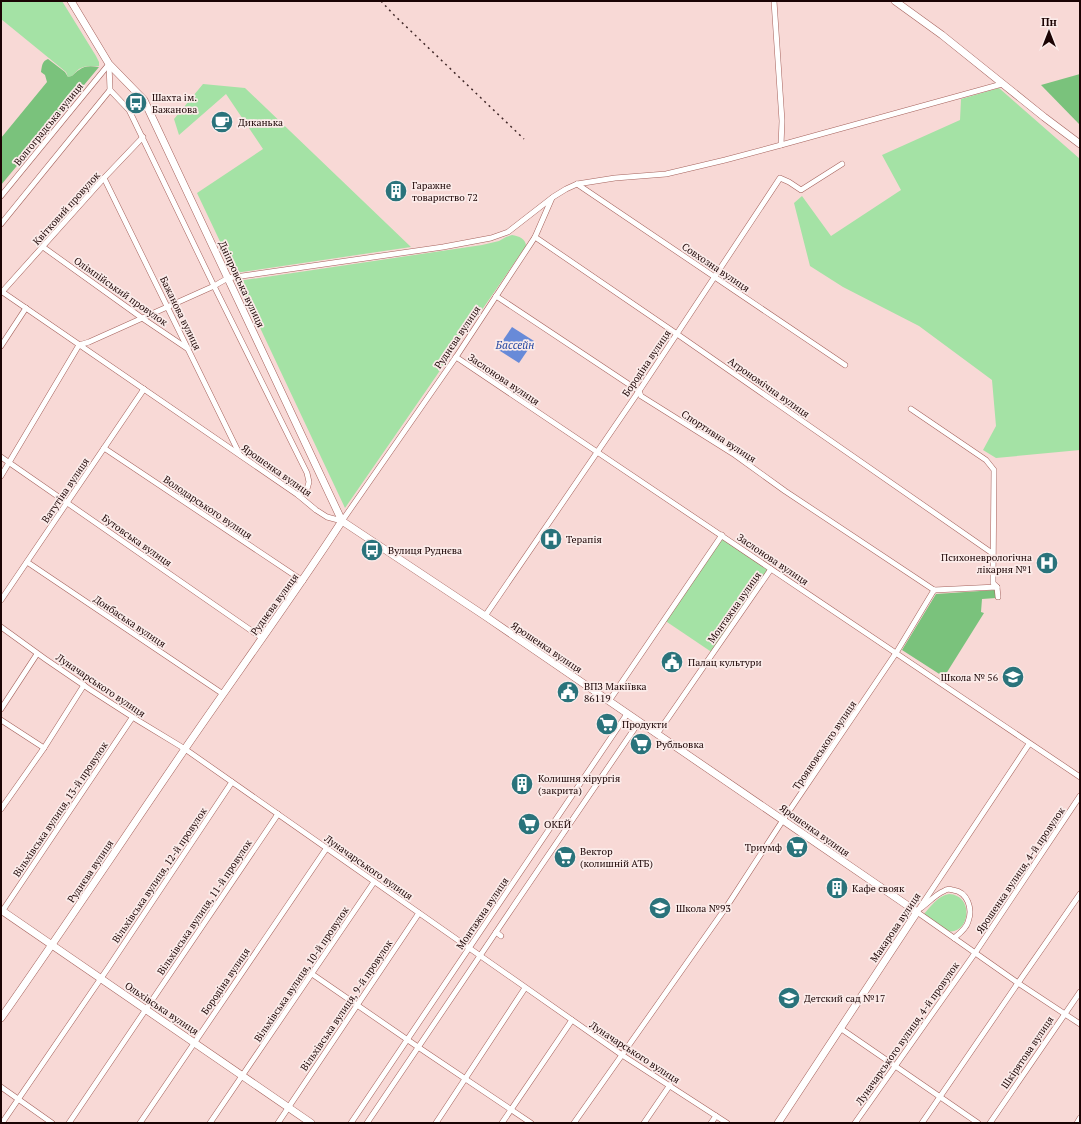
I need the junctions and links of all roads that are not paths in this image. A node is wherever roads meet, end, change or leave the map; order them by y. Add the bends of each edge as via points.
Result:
1 (71, 1) edge
2 (774, 1) edge
3 (895, 1) edge
4 (109, 64) junction
5 (1002, 84) junction
6 (110, 90) junction
7 (143, 137) junction
8 (1080, 144) edge
9 (781, 145) junction
10 (842, 164) dead end
11 (104, 178) junction
12 (577, 184) junction
13 (1, 196) edge
14 (553, 197) junction
15 (1, 224) edge
16 (535, 237) junction
17 (43, 247) junction
18 (228, 278) junction
19 (715, 278) junction
20 (214, 286) junction
21 (2, 292) edge
22 (496, 296) junction
23 (168, 307) junction
24 (26, 308) junction
25 (142, 318) junction
26 (677, 334) junction
27 (79, 345) junction
28 (1, 346) edge
29 (189, 350) junction
30 (456, 357) junction
31 (845, 365) dead end
32 (144, 389) junction
33 (639, 391) junction
34 (911, 409) dead end
35 (104, 448) junction
36 (597, 452) junction
37 (241, 456) junction
38 (1, 458) edge
39 (9, 463) junction
40 (1, 476) edge
41 (298, 495) junction
42 (67, 503) junction
43 (342, 521) junction
44 (722, 535) junction
45 (992, 553) junction
46 (27, 562) junction
47 (771, 569) junction
48 (303, 581) junction
49 (998, 587) junction
50 (934, 590) junction
51 (998, 597) dead end
52 (1, 600) edge
53 (485, 616) junction
54 (1, 627) edge
55 (262, 638) junction
56 (896, 653) junction
57 (37, 654) junction
58 (84, 685) junction
59 (223, 694) junction
60 (609, 701) junction
61 (1, 709) edge
62 (627, 714) junction
63 (132, 718) junction
64 (1, 720) edge
65 (640, 722) junction
66 (657, 734) junction
67 (1029, 744) junction
68 (44, 748) junction
69 (185, 750) junction
70 (1080, 777) edge
71 (232, 782) junction
72 (1080, 796) edge
73 (1, 809) edge
74 (278, 814) junction
75 (783, 820) junction
76 (326, 848) junction
77 (374, 882) junction
78 (1080, 894) edge
79 (1, 911) edge
80 (917, 912) junction
81 (419, 913) junction
82 (496, 932) junction
83 (501, 936) dead end
84 (954, 938) junction
85 (52, 945) junction
86 (469, 948) junction
87 (975, 953) junction
88 (480, 956) junction
89 (312, 974) junction
90 (100, 978) junction
91 (1018, 983) junction
92 (525, 988) junction
93 (1080, 992) edge
94 (357, 1005) junction
95 (147, 1010) junction
96 (1064, 1014) junction
97 (1, 1018) edge
98 (572, 1020) junction
99 (1080, 1024) edge
100 (840, 1028) junction
101 (407, 1040) junction
102 (194, 1043) junction
103 (418, 1047) junction
104 (622, 1055) junction
105 (895, 1065) junction
106 (242, 1076) junction
107 (466, 1078) junction
108 (670, 1085) junction
109 (1, 1087) edge
110 (940, 1097) junction
111 (18, 1099) junction
112 (289, 1108) junction
113 (511, 1109) junction
114 (716, 1116) junction
115 (1080, 1118) edge
116 (2, 1123) edge
117 (52, 1123) edge
118 (69, 1123) edge
119 (140, 1123) edge
120 (210, 1123) edge
121 (278, 1123) edge
122 (311, 1123) edge
123 (351, 1123) edge
124 (367, 1123) edge
125 (436, 1123) edge
126 (502, 1123) edge
127 (531, 1123) edge
128 (574, 1123) edge
129 (644, 1123) edge
130 (711, 1123) edge
131 (727, 1123) edge
132 (778, 1123) edge
133 (855, 1123) edge
134 (922, 1123) edge
135 (978, 1123) edge
136 (990, 1123) edge
137 (1077, 1123) edge

1 - 4 street, Дніпровська вулиця
2 - 9 street via 782,120
3 - 5 street
4 - 6 street, Дніпровська вулиця
4 - 13 street, Волгоградська вулиця
4 - 18 street, Дніпровська вулиця via 144,100
5 - 8 street
5 - 9 street
6 - 7 street via 130,110
6 - 15 street
7 - 11 street, Квітковий провулок
7 - 20 street
9 - 12 street via 666,174
10 - 19 street, Бородіна вулиця via 801,190 780,178
11 - 17 street, Квітковий провулок
11 - 23 street, Бажанова вулиця
12 - 14 street
12 - 19 street, Совхозна вулиця
14 - 16 street, Руднєва вулиця
14 - 18 street via 508,232 491,238
16 - 22 street, Руднєва вулиця
16 - 26 street, Агрономічна вулиця
17 - 21 street, Квітковий провулок
17 - 25 street, Олімпійський провулок
18 - 20 street
18 - 43 street, Дніпровська вулиця
19 - 26 street, Бородіна вулиця
19 - 31 street, Совхозна вулиця
20 - 23 street
20 - 41 street via 307,473 307,489
21 - 24 street, Ярошенка вулиця
22 - 30 street, Руднєва вулиця
22 - 33 street, Спортивна вулиця
23 - 25 street
23 - 29 street, Бажанова вулиця
24 - 27 street, Ярошенка вулиця
24 - 28 street
25 - 27 street
25 - 29 street, Олімпійський провулок
26 - 33 street, Бородіна вулиця
26 - 45 street, Агрономічна вулиця
27 - 32 street, Ярошенка вулиця
27 - 39 street
29 - 37 street, Бажанова вулиця
30 - 36 street, Заслонова вулиця
30 - 43 street, Руднєва вулиця
32 - 35 street, Ватутіна вулиця
32 - 37 street, Ярошенка вулиця
33 - 36 street, Бородіна вулиця
33 - 50 street, Спортивна вулиця via 641,396 735,455
34 - 45 street via 986,460 994,470
35 - 42 street, Ватутіна вулиця
35 - 48 street, Володарського вулиця
36 - 44 street, Заслонова вулиця
36 - 53 street, Бородіна вулиця
37 - 41 street, Ярошенка вулиця
38 - 39 street, Бутовська вулиця
39 - 40 street
39 - 42 street, Бутовська вулиця
41 - 43 street, Ярошенка вулиця via 327,517
42 - 46 street, Ватутіна вулиця
42 - 55 street, Бутовська вулиця
43 - 48 street, Руднєва вулиця
43 - 53 street, Ярошенка вулиця
44 - 47 street, Заслонова вулиця
44 - 60 street
45 - 49 street via 993,582
46 - 52 street, Ватутіна вулиця
46 - 59 street, Донбаська вулиця
47 - 56 street, Заслонова вулиця
47 - 66 street, Монтажна вулиця
48 - 55 street, Руднєва вулиця
49 - 50 street
49 - 51 street
50 - 56 street, Трояновського вулиця
53 - 60 street, Ярошенка вулиця
54 - 57 street, Луначарського вулиця
55 - 59 street, Руднєва вулиця
56 - 67 street, Заслонова вулиця
56 - 75 street, Трояновського вулиця
57 - 58 street, Луначарського вулиця
57 - 61 street
58 - 63 street, Луначарського вулиця
58 - 68 street
59 - 69 street, Руднєва вулиця
60 - 62 street, Ярошенка вулиця
62 - 65 street, Ярошенка вулиця
62 - 86 street, Монтажна вулиця
63 - 69 street, Луначарського вулиця
63 - 79 street, Вільхівська вулиця, 13-й провулок
64 - 68 street
65 - 66 street, Ярошенка вулиця
65 - 82 street
66 - 75 street, Ярошенка вулиця
67 - 70 street, Заслонова вулиця
67 - 80 street, Макарова вулиця
68 - 73 street
69 - 71 street, Луначарського вулиця
69 - 85 street, Руднєва вулиця
71 - 74 street, Луначарського вулиця
71 - 90 street, Вільхівська вулиця, 12-й провулок
72 - 87 street, Ярошенка вулиця, 4-й провулок
74 - 76 street, Луначарського вулиця
74 - 95 street, Вільхівська вулиця, 11-й провулок
75 - 80 street, Ярошенка вулиця
75 - 104 street, Трояновського вулиця via 727,906
76 - 77 street, Луначарського вулиця
76 - 102 street, Бородіна вулиця
77 - 81 street, Луначарського вулиця
77 - 89 street, Вільхівська вулиця, 10-й провулок
78 - 91 street
79 - 85 street, Ольхівська вулиця
80 - 84 street, Ярошенка вулиця
80 - 84 street via 944,890 962,893 969,903 970,916 965,928
80 - 100 street, Макарова вулиця
81 - 86 street, Луначарського вулиця
81 - 94 street, Вільхівська вулиця, 9-й провулок
82 - 83 street
82 - 88 street
84 - 87 street, Ярошенка вулиця
85 - 90 street, Ольхівська вулиця
85 - 97 street, Руднєва вулиця
86 - 88 street, Луначарського вулиця
86 - 101 street, Монтажна вулиця
87 - 91 street, Ярошенка вулиця
87 - 105 street, Луначарського вулиця, 4-й провулок
88 - 92 street, Луначарського вулиця
88 - 103 street
89 - 94 street
89 - 106 street, Вільхівська вулиця, 10-й провулок
90 - 95 street, Ольхівська вулиця
90 - 111 street, Вільхівська вулиця, 12-й провулок
91 - 96 street, Ярошенка вулиця
91 - 110 street
92 - 98 street, Луначарського вулиця
92 - 107 street
93 - 96 street, Шкірятова вулиця
94 - 101 street
94 - 112 street, Вільхівська вулиця, 9-й провулок
95 - 102 street, Ольхівська вулиця
95 - 118 street, Вільхівська вулиця, 11-й провулок
96 - 99 street, Ярошенка вулиця
96 - 136 street, Шкірятова вулиця
98 - 104 street, Луначарського вулиця
98 - 113 street
100 - 105 street
100 - 132 street, Макарова вулиця
101 - 103 street
101 - 123 street, Монтажна вулиця
102 - 106 street, Ольхівська вулиця
102 - 119 street, Бородіна вулиця
103 - 107 street
103 - 124 street
104 - 108 street, Луначарського вулиця
104 - 128 street, Трояновського вулиця
105 - 110 street
105 - 133 street, Луначарського вулиця, 4-й провулок
106 - 112 street, Ольхівська вулиця
106 - 120 street, Вільхівська вулиця, 10-й провулок
107 - 113 street
107 - 125 street
108 - 114 street, Луначарського вулиця
108 - 129 street
109 - 111 street
110 - 134 street
110 - 135 street
111 - 116 street, Вільхівська вулиця, 12-й провулок
111 - 117 street
112 - 121 street, Вільхівська вулиця, 9-й провулок
112 - 122 street, Ольхівська вулиця
113 - 126 street
113 - 127 street
114 - 130 street
114 - 131 street, Луначарського вулиця
115 - 137 street

